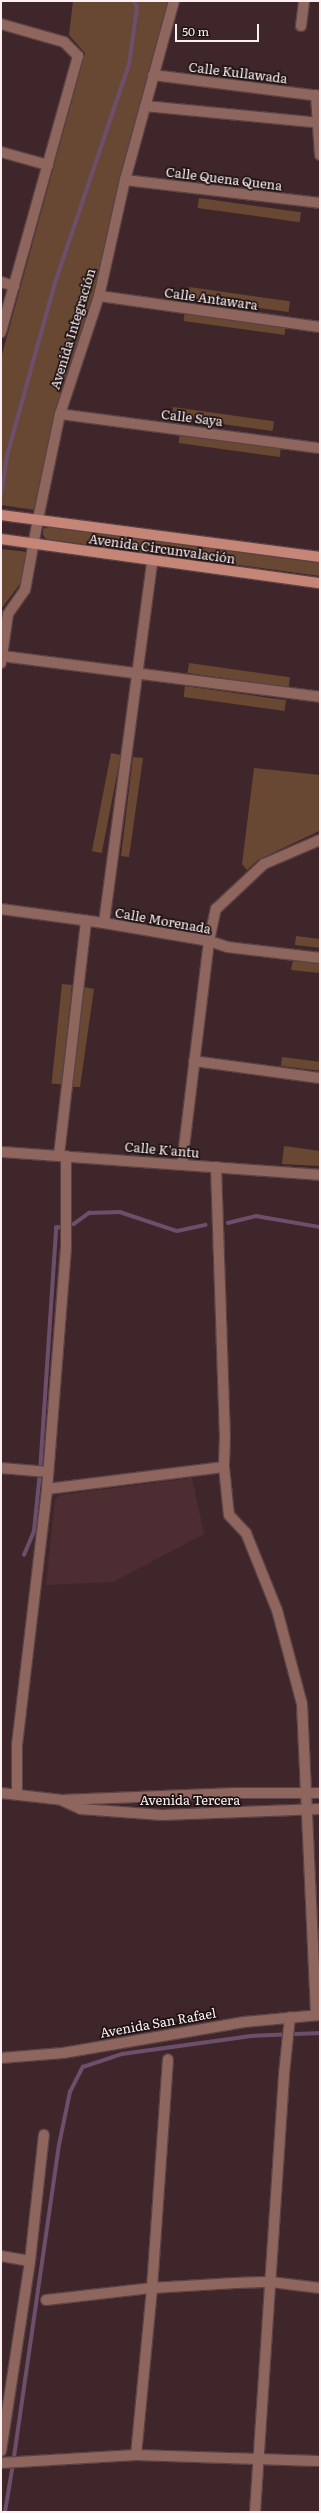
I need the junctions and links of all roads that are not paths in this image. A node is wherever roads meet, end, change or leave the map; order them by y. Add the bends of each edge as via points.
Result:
1 (174, 1) edge
2 (304, 1) edge
3 (1, 24) edge
4 (301, 26) dead end
5 (153, 75) junction
6 (318, 96) edge
7 (145, 106) junction
8 (319, 122) edge
9 (1, 152) edge
10 (320, 155) edge
11 (48, 165) junction
12 (125, 180) junction
13 (320, 203) edge
14 (1, 282) edge
15 (14, 286) junction
16 (99, 296) junction
17 (320, 327) edge
18 (1, 332) edge
19 (60, 414) junction
20 (320, 448) edge
21 (2, 515) edge
22 (38, 519) junction
23 (1, 539) edge
24 (36, 544) junction
25 (320, 557) edge
26 (152, 561) junction
27 (320, 583) edge
28 (2, 659) edge
29 (137, 674) junction
30 (320, 697) edge
31 (320, 840) edge
32 (1, 910) edge
33 (86, 921) junction
34 (104, 923) junction
35 (209, 941) junction
36 (320, 958) edge
37 (194, 1061) junction
38 (320, 1078) edge
39 (1, 1152) edge
40 (63, 1155) junction
41 (182, 1164) junction
42 (216, 1168) junction
43 (320, 1175) edge
44 (224, 1467) junction
45 (1, 1468) edge
46 (48, 1472) junction
47 (47, 1489) junction
48 (1, 1793) edge
49 (320, 1793) edge
50 (17, 1794) junction
51 (307, 1795) junction
52 (62, 1800) junction
53 (320, 1809) edge
54 (305, 1811) junction
55 (318, 2014) edge
56 (290, 2018) junction
57 (1, 2058) edge
58 (168, 2060) dead end
59 (44, 2135) dead end
60 (1, 2256) edge
61 (30, 2261) junction
62 (271, 2282) junction
63 (152, 2288) junction
64 (320, 2288) edge
65 (46, 2300) dead end
66 (1, 2451) edge
67 (136, 2455) junction
68 (261, 2461) junction
69 (318, 2461) dead end
70 (1, 2463) edge
71 (255, 2512) edge

1 - 5 street, Avenida Integración
2 - 4 street
3 - 11 street via 64,42 78,56
5 - 6 street, Calle Kullawada
5 - 7 street, Avenida Integración
6 - 8 street
7 - 8 street
7 - 12 street, Avenida Integración
8 - 10 street
9 - 11 street
11 - 15 street
12 - 13 street, Calle Quena Quena
12 - 16 street, Avenida Integración
14 - 15 street
15 - 18 street
16 - 17 street, Calle Antawara
16 - 19 street, Avenida Integración
19 - 20 street, Calle Saya
19 - 22 street, Avenida Integración
21 - 22 main road, Avenida Circunvalación
22 - 24 street, Avenida Integración
22 - 25 main road, Avenida Circunvalación
23 - 24 main road, Avenida Circunvalación
24 - 26 main road, Avenida Circunvalación
24 - 28 street, Avenida Integración via 25,590 8,614
26 - 27 main road, Avenida Circunvalación
26 - 29 street
28 - 29 street
29 - 30 street
29 - 34 street
31 - 35 street via 264,864 216,909
32 - 33 street, Calle Morenada
33 - 34 street, Calle Morenada
33 - 40 street
34 - 35 street, Calle Morenada
35 - 36 street, Calle Morenada via 227,947
35 - 37 street
37 - 38 street
37 - 41 street
39 - 40 street, Calle K'antu
40 - 41 street, Calle K'antu
40 - 46 street via 66,1246
41 - 42 street, Calle K'antu
42 - 43 street, Calle K'antu
42 - 44 street via 225,1428
44 - 47 street
44 - 51 street via 229,1515 246,1533 277,1610 302,1704
45 - 46 street
46 - 47 street
47 - 50 street via 17,1745
48 - 50 street, Avenida Tercera
49 - 51 street, Avenida Tercera
50 - 52 street, Avenida Tercera
51 - 52 street, Avenida Tercera via 237,1793
51 - 54 street
52 - 54 street, Avenida Tercera via 81,1808 162,1815
53 - 54 street, Avenida Tercera
54 - 55 street
55 - 56 street, Avenida San Rafael
56 - 57 street, Avenida San Rafael via 244,2022 63,2053
56 - 62 street
58 - 63 street
59 - 61 street
60 - 61 street
61 - 66 street
62 - 63 street
62 - 64 street
62 - 68 street
63 - 65 street
63 - 67 street
67 - 68 street
67 - 70 street
68 - 69 street
68 - 71 street

